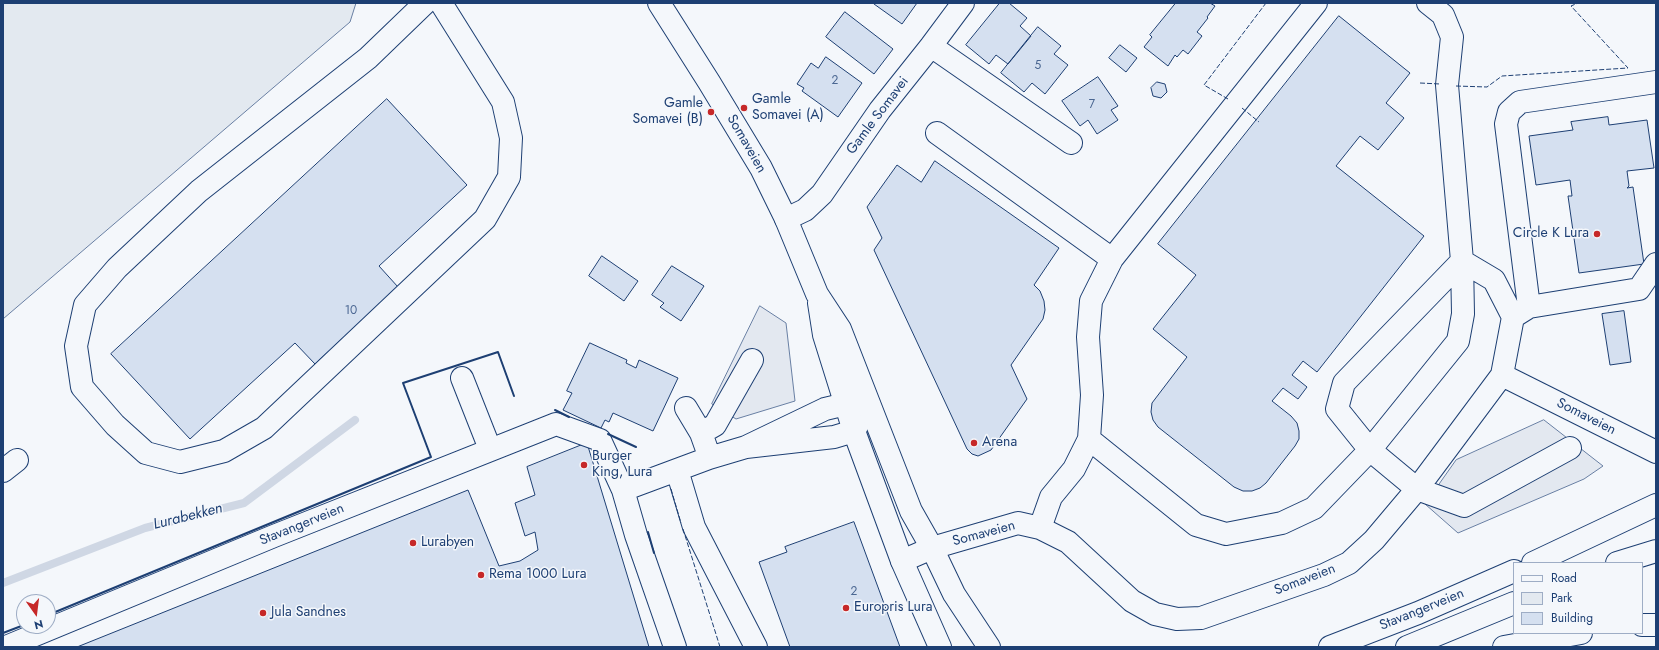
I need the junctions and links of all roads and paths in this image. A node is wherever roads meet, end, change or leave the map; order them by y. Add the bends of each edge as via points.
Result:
1 (425, 3) edge
2 (441, 3) edge
3 (659, 3) edge
4 (963, 3) edge
5 (1316, 3) edge
6 (1428, 3) edge
7 (931, 46) junction
8 (1656, 82) edge
9 (937, 133) dead end
10 (1071, 143) dead end
11 (786, 219) junction
12 (1112, 259) junction
13 (1462, 261) junction
14 (1656, 264) edge
15 (817, 294) junction
16 (1521, 312) junction
17 (752, 360) dead end
18 (1502, 375) junction
19 (462, 378) dead end
20 (846, 404) junction
21 (869, 406) junction
22 (686, 408) dead end
23 (854, 431) junction
24 (701, 433) junction
25 (1089, 440) junction
26 (746, 448) junction
27 (1570, 448) dead end
28 (1370, 450) junction
29 (484, 452) junction
30 (1656, 452) edge
31 (709, 458) junction
32 (677, 470) junction
33 (1417, 489) junction
34 (623, 490) junction
35 (1656, 505) edge
36 (1040, 528) junction
37 (932, 548) junction
38 (1656, 551) edge
39 (902, 562) junction
40 (1535, 562) edge
41 (1621, 562) edge
42 (1513, 571) edge
43 (1513, 603) edge
44 (1643, 625) edge
45 (1656, 625) edge
46 (1576, 634) edge
47 (6, 647) edge
48 (674, 647) edge
49 (756, 647) edge
50 (940, 647) edge
51 (989, 647) edge
52 (1330, 647) edge
53 (1407, 647) edge
54 (1504, 647) edge

1 - 2 main road via 368,58 199,191 117,268 85,305 76,346 82,387 115,425 146,453 180,462 224,451 264,428 485,219 509,177 511,138 503,102
3 - 11 main road, Somaveien via 761,168
4 - 7 main road, Gamle Somavei
5 - 12 main road
6 - 13 main road via 1443,15 1452,37 1448,85
7 - 10 main road
7 - 11 main road, Gamle Somavei via 880,110 822,194 805,210
8 - 16 main road via 1520,102 1509,112 1506,124
9 - 12 main road
11 - 15 main road, Somaveien
12 - 25 main road via 1091,301 1088,337 1092,395
13 - 16 main road via 1494,280
13 - 28 main road via 1463,314 1458,341
13 - 28 main road via 1344,383 1337,409
14 - 16 main road via 1639,289
15 - 20 main road, Somaveien via 824,335
15 - 21 main road, Somaveien via 840,329
16 - 18 main road
17 - 24 main road via 715,425
18 - 30 main road, Somaveien
18 - 33 main road, Somaveien
19 - 29 main road
20 - 21 main road
20 - 23 main road, Somaveien
20 - 26 main road via 825,409
21 - 23 main road
21 - 37 main road, Somaveien via 912,511
22 - 24 main road
23 - 26 main road via 834,438
23 - 39 main road, Somaveien
24 - 31 main road
25 - 28 main road via 1196,525 1226,534 1282,523 1314,508
25 - 36 main road via 1074,469 1051,497
26 - 31 main road
27 - 33 main road via 1464,506
28 - 33 main road
29 - 34 main road, Stavangerveien via 556,424 600,440
29 - 47 main road, Stavangerveien
31 - 32 main road
32 - 34 main road
32 - 49 main road via 694,527
33 - 36 main road, Somaveien via 1374,540 1349,563 1324,575 1201,618 1177,619 1156,614 1132,601 1068,542
34 - 48 main road
35 - 40 main road
36 - 37 main road, Somaveien via 1018,523
37 - 39 main road, Somaveien
37 - 51 main road, Somaveien via 954,594
38 - 41 main road
39 - 50 main road, Somaveien
42 - 52 main road, Stavangerveien via 1418,613
43 - 53 main road, Stavangerveien
44 - 45 main road
46 - 54 main road

